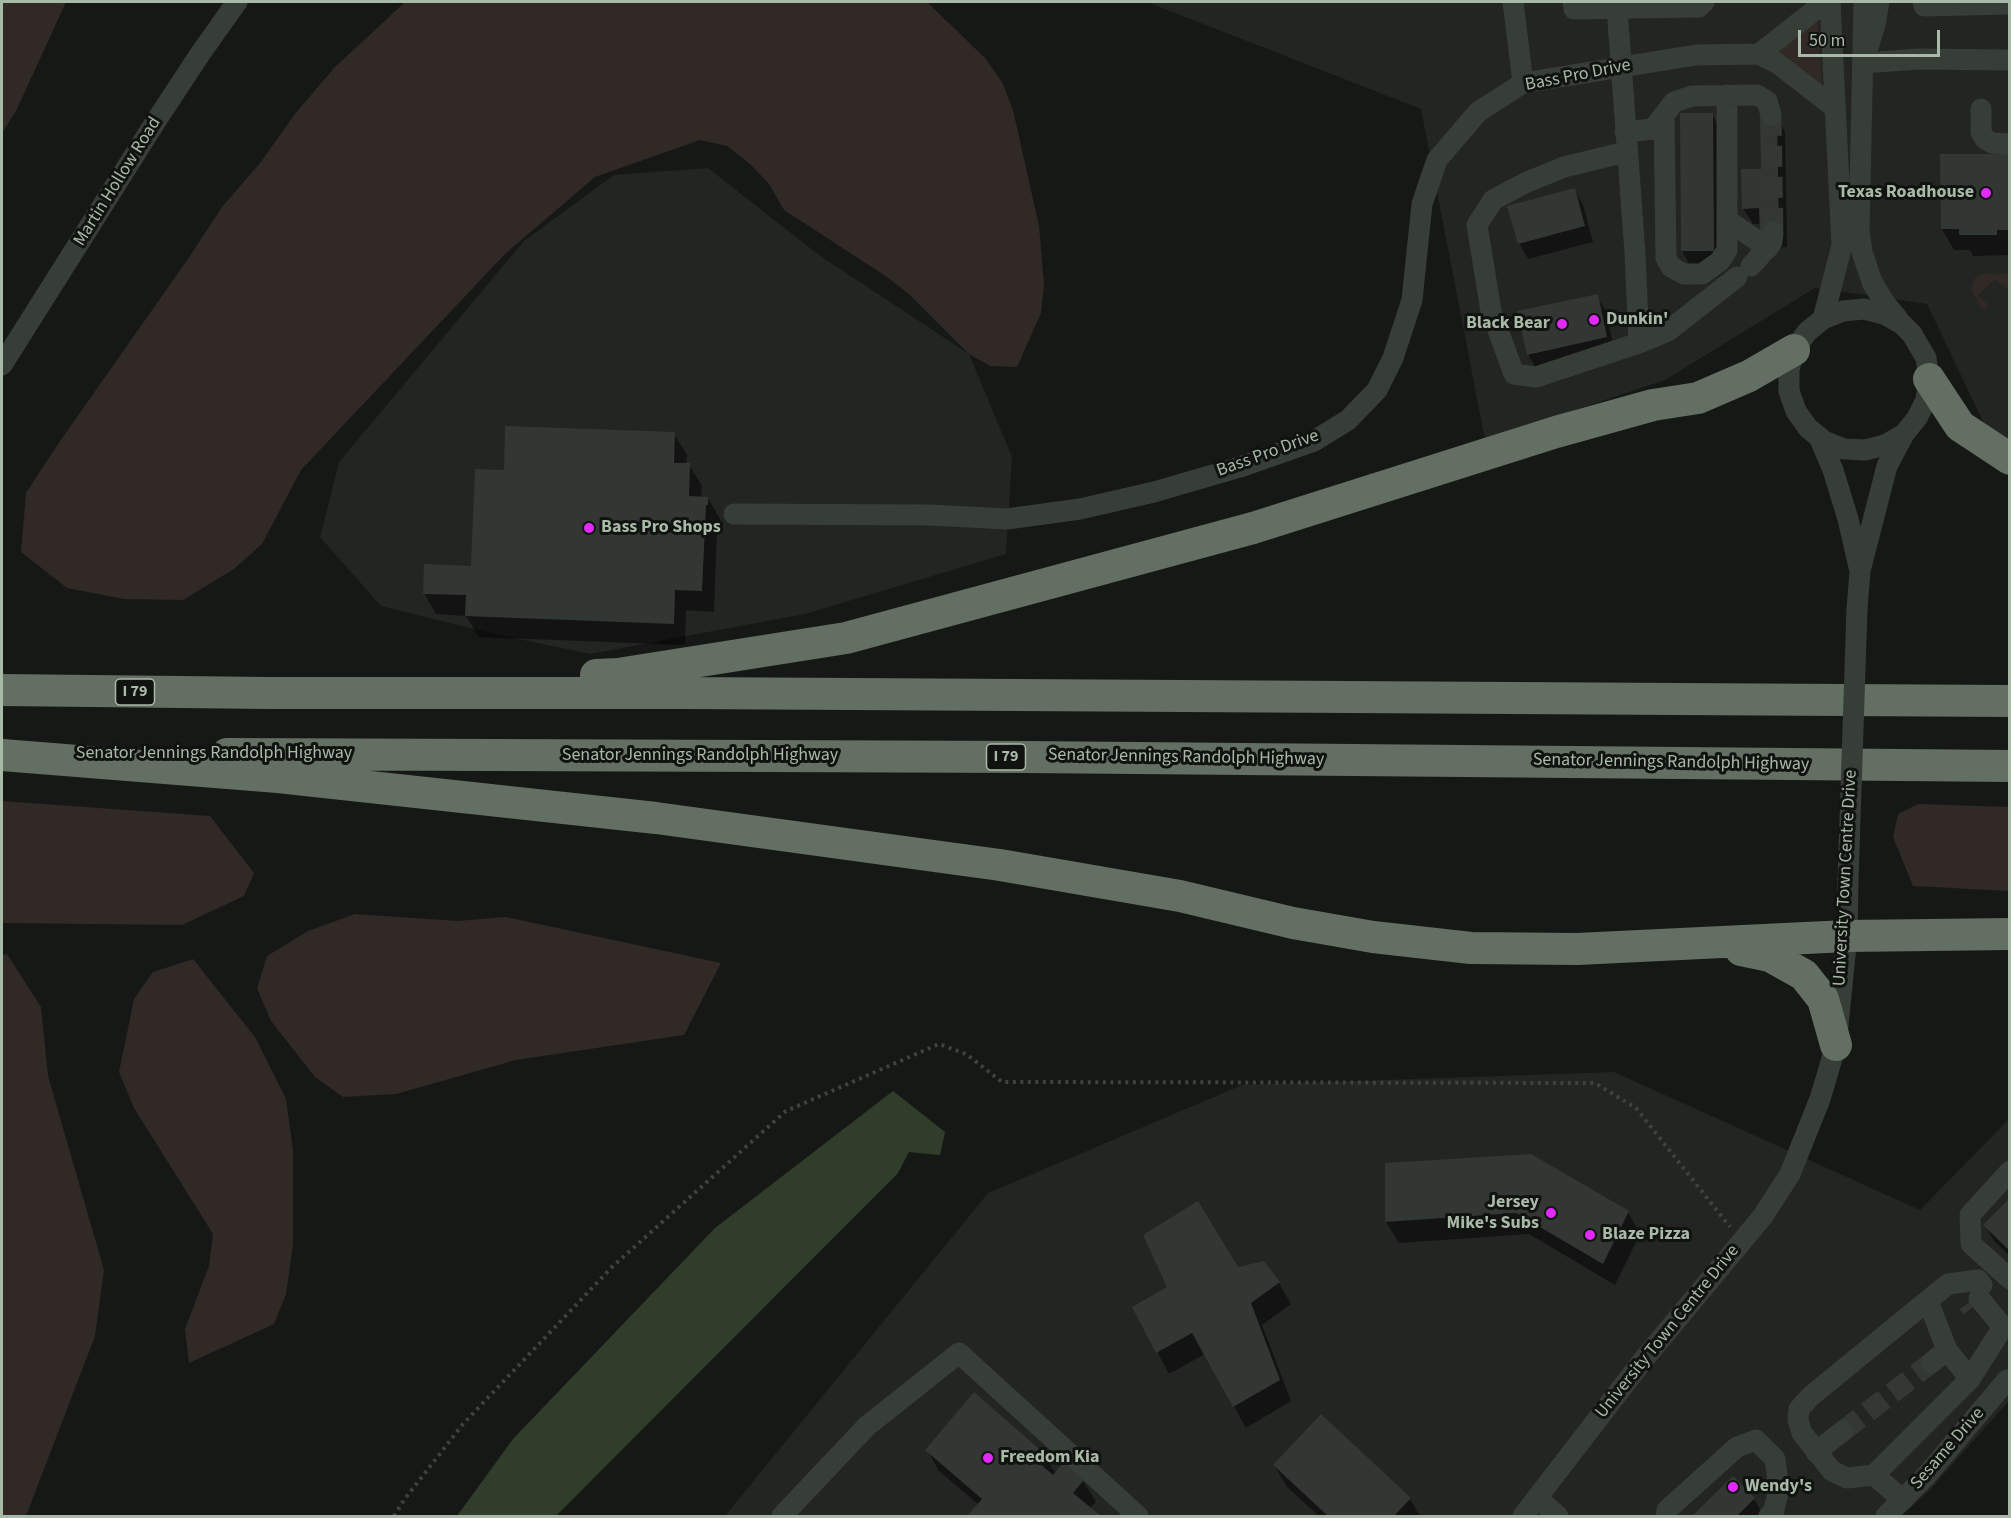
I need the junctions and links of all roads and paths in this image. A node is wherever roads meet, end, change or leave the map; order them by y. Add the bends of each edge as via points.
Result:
1 (237, 2) edge
2 (1513, 2) edge
3 (1573, 2) edge
4 (1704, 2) edge
5 (1825, 2) edge
6 (1830, 2) edge
7 (1864, 2) edge
8 (1879, 2) edge
9 (1924, 4) edge
10 (2010, 4) edge
11 (1617, 8) junction
12 (1759, 54) junction
13 (2010, 60) edge
14 (1863, 63) junction
15 (1621, 67) junction
16 (1523, 83) junction
17 (1727, 95) junction
18 (1834, 108) junction
19 (1981, 108) dead end
20 (1664, 115) junction
21 (1771, 115) tunnel mouth
22 (1626, 142) junction
23 (2010, 144) edge
24 (1727, 220) junction
25 (1665, 237) junction
26 (1634, 246) junction
27 (1823, 319) junction
28 (1902, 324) junction
29 (1639, 343) junction
30 (1794, 350) junction
31 (2, 365) edge
32 (1929, 379) junction
33 (1904, 434) junction
34 (1819, 437) junction
35 (2010, 459) edge
36 (734, 514) dead end
37 (1860, 571) junction
38 (2, 690) edge
39 (269, 693) junction
40 (2010, 701) edge
41 (2, 754) edge
42 (2010, 766) edge
43 (2010, 934) edge
44 (1847, 936) junction
45 (1705, 943) junction
46 (1836, 1045) junction
47 (2010, 1171) edge
48 (1742, 1242) junction
49 (2010, 1279) edge
50 (1928, 1301) junction
51 (1970, 1379) junction
52 (2007, 1380) dead end
53 (1843, 1431) tunnel mouth
54 (1816, 1452) junction
55 (1874, 1475) junction
56 (1538, 1499) junction
57 (1903, 1500) junction
58 (394, 1516) edge
59 (782, 1516) edge
60 (1138, 1516) edge
61 (1523, 1516) edge
62 (1558, 1516) edge
63 (1666, 1516) edge
64 (1769, 1516) edge
65 (1886, 1516) edge

1 - 31 street, Martin Hollow Road via 162,112
2 - 16 street
3 - 11 street via 1574,9
4 - 11 street via 1699,7
5 - 12 street
6 - 18 street
7 - 14 street, University Town Centre Drive
8 - 14 street
9 - 10 street
11 - 15 street
12 - 15 street, Bass Pro Drive via 1696,55
12 - 18 street via 1777,63
13 - 14 street via 1919,58
14 - 28 street, University Town Centre Drive via 1859,231 1862,252 1872,282
15 - 16 street, Bass Pro Drive
15 - 22 street
16 - 36 street, Bass Pro Drive via 1478,112 1437,160 1422,204 1412,300 1393,357 1377,390 1348,420 1314,441 1240,467 1080,510 1007,519
17 - 20 street via 1692,96 1674,102
17 - 21 street via 1758,95 1767,101
17 - 24 street
18 - 27 street via 1842,245
19 - 23 street via 1985,140
20 - 22 street via 1653,129
20 - 25 street
22 - 26 street
22 - 29 street via 1493,200 1477,225 1491,311 1514,374 1536,377
24 - 25 street via 1727,250 1720,261 1702,274 1684,274 1671,267 1666,258
24 - 29 street via 1770,240 1744,272 1668,331
25 - 26 street
26 - 29 street
27 - 28 street, University Town Centre Drive via 1843,311 1864,309
27 - 30 street, University Town Centre Drive
28 - 32 street, University Town Centre Drive via 1926,358
30 - 34 street, University Town Centre Drive via 1789,391 1796,411
30 - 39 highway via 1749,376 1698,398 1653,405 1566,429 1253,528 846,638 618,674 457,679
32 - 33 street, University Town Centre Drive via 1926,400
32 - 35 highway via 1960,426
33 - 34 street, University Town Centre Drive via 1865,450 1844,449
33 - 37 street, University Town Centre Drive via 1887,466
34 - 37 street, University Town Centre Drive via 1848,519
37 - 44 street, University Town Centre Drive, bridge
38 - 39 highway, I 79
39 - 40 highway, I 79
41 - 42 highway, Senator Jennings Randolph Highway / I 79 via 1025,757
41 - 45 highway via 278,777 656,818 1000,865 1180,896 1293,923 1471,948 1577,950
43 - 44 highway
44 - 45 highway
44 - 46 street, University Town Centre Drive
45 - 46 highway via 1770,956 1804,975 1823,999
46 - 48 street, University Town Centre Drive via 1820,1099 1790,1174
47 - 49 street via 1970,1215 1971,1244
48 - 56 street, University Town Centre Drive via 1644,1359
48 - 58 path via 1636,1108 1595,1083 1002,1082 966,1054 939,1044 786,1111 612,1267 463,1425
50 - 51 street via 1939,1356
50 - 51 street via 1948,1284 1977,1296 2003,1327
50 - 54 street via 1799,1409 1802,1433
51 - 55 street
52 - 57 street, Sesame Drive
53 - 54 street
54 - 55 street via 1832,1471 1846,1478
55 - 57 street
56 - 61 street, University Town Centre Drive
56 - 62 street
57 - 65 street, Sesame Drive
59 - 60 street via 867,1426 959,1353
63 - 64 street via 1667,1510 1737,1447 1756,1440 1775,1459 1779,1490

